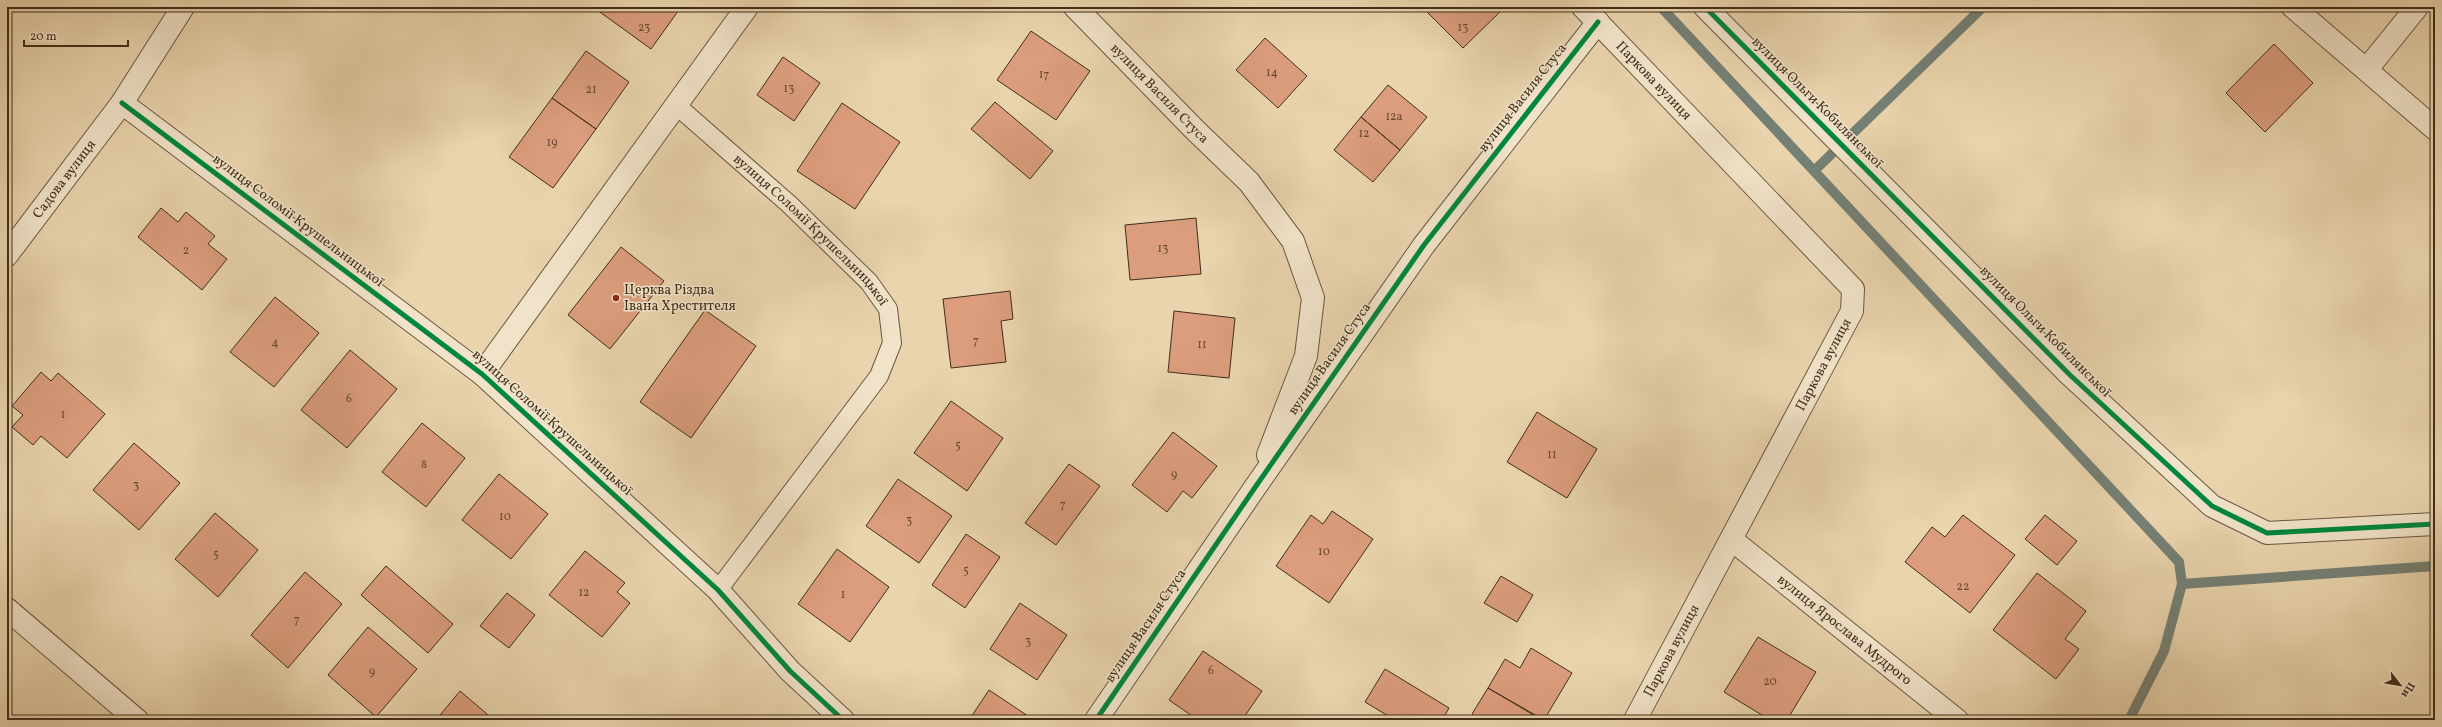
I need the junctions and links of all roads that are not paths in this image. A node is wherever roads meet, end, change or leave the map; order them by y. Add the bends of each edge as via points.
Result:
1 (183, 7) edge
2 (747, 7) edge
3 (1075, 7) edge
4 (1705, 7) edge
5 (2293, 7) edge
6 (2417, 7) edge
7 (1591, 14) edge
8 (2367, 69) junction
9 (122, 103) junction
10 (676, 105) junction
11 (2435, 129) edge
12 (7, 255) edge
13 (482, 374) junction
14 (1256, 486) junction
15 (2435, 524) edge
16 (1732, 540) junction
17 (718, 590) junction
18 (7, 609) edge
19 (137, 720) edge
20 (843, 720) edge
21 (1096, 720) edge
22 (1635, 720) edge
23 (1957, 720) edge

1 - 9 street
2 - 10 street, вулиця Соломії Крушельницької
3 - 14 street, вулиця Василя Стуса via 1249,182 1293,241 1313,298 1306,356
4 - 15 street, вулиця Ольги Кобилянської via 2070,375 2212,506 2267,533
5 - 8 street
6 - 8 street
7 - 14 street, вулиця Василя Стуса via 1424,245
7 - 16 street, Паркова вулиця via 1853,288 1852,311
8 - 11 street
9 - 12 street, Садова вулиця
9 - 13 street, вулиця Соломії Крушельницької
10 - 13 street, вулиця Соломії Крушельницької
10 - 17 lane, вулиця Соломії Крушельницької via 790,204 869,282 888,308 892,343 879,376
13 - 17 street, вулиця Соломії Крушельницької
14 - 21 street, вулиця Василя Стуса
16 - 22 street, Паркова вулиця
16 - 23 street, вулиця Ярослава Мудрого
17 - 20 street, вулиця Соломії Крушельницької via 790,671
18 - 19 street

